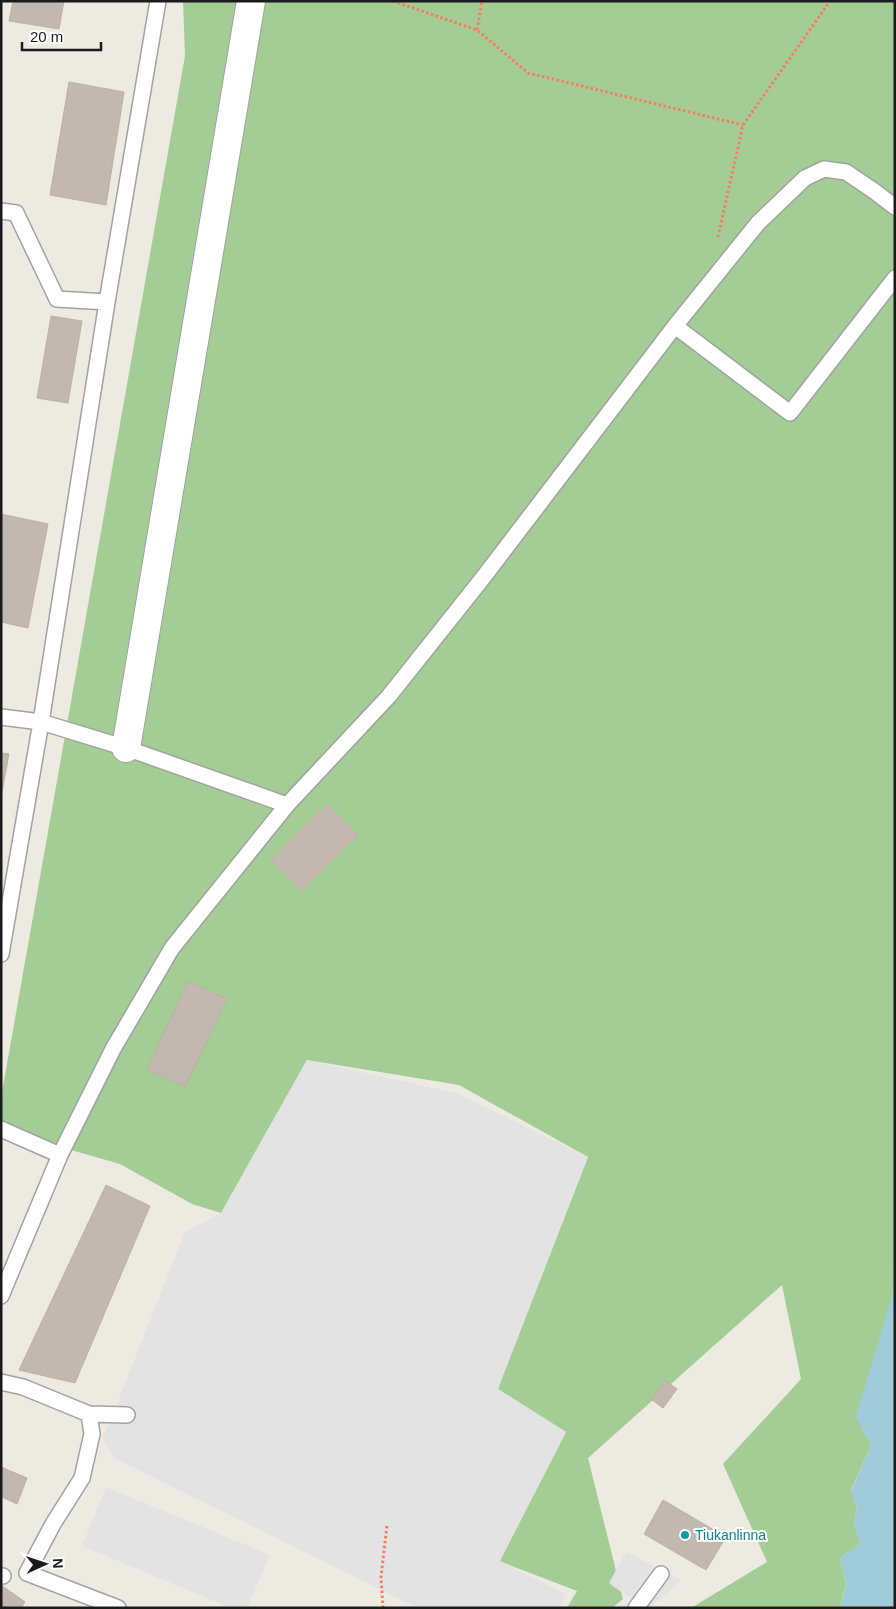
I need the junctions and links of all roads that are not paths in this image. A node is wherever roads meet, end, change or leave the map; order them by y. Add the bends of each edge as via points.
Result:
1 (158, 1) edge
2 (251, 1) edge
3 (895, 207) edge
4 (1, 211) edge
5 (895, 278) edge
6 (106, 302) junction
7 (675, 326) junction
8 (1, 717) edge
9 (41, 722) junction
10 (126, 748) junction
11 (287, 805) junction
12 (2, 933) edge
13 (1, 954) edge
14 (1, 1129) edge
15 (60, 1155) junction
16 (1, 1296) edge
17 (1, 1382) edge
18 (89, 1414) junction
19 (127, 1415) dead end
20 (661, 1574) dead end
21 (118, 1608) edge
22 (636, 1608) edge

1 - 6 lane
2 - 10 street
3 - 7 lane via 846,172 824,169 805,178 758,223
4 - 6 lane via 16,213 57,299
5 - 7 lane via 790,413
6 - 9 lane
7 - 11 lane via 389,696
8 - 9 lane
9 - 10 lane
9 - 12 lane
10 - 11 lane
11 - 15 lane via 172,948 113,1048
12 - 13 lane
14 - 15 lane
15 - 16 lane
17 - 18 lane via 23,1387
18 - 19 lane
18 - 21 lane via 92,1434 82,1478 27,1573
20 - 22 lane

